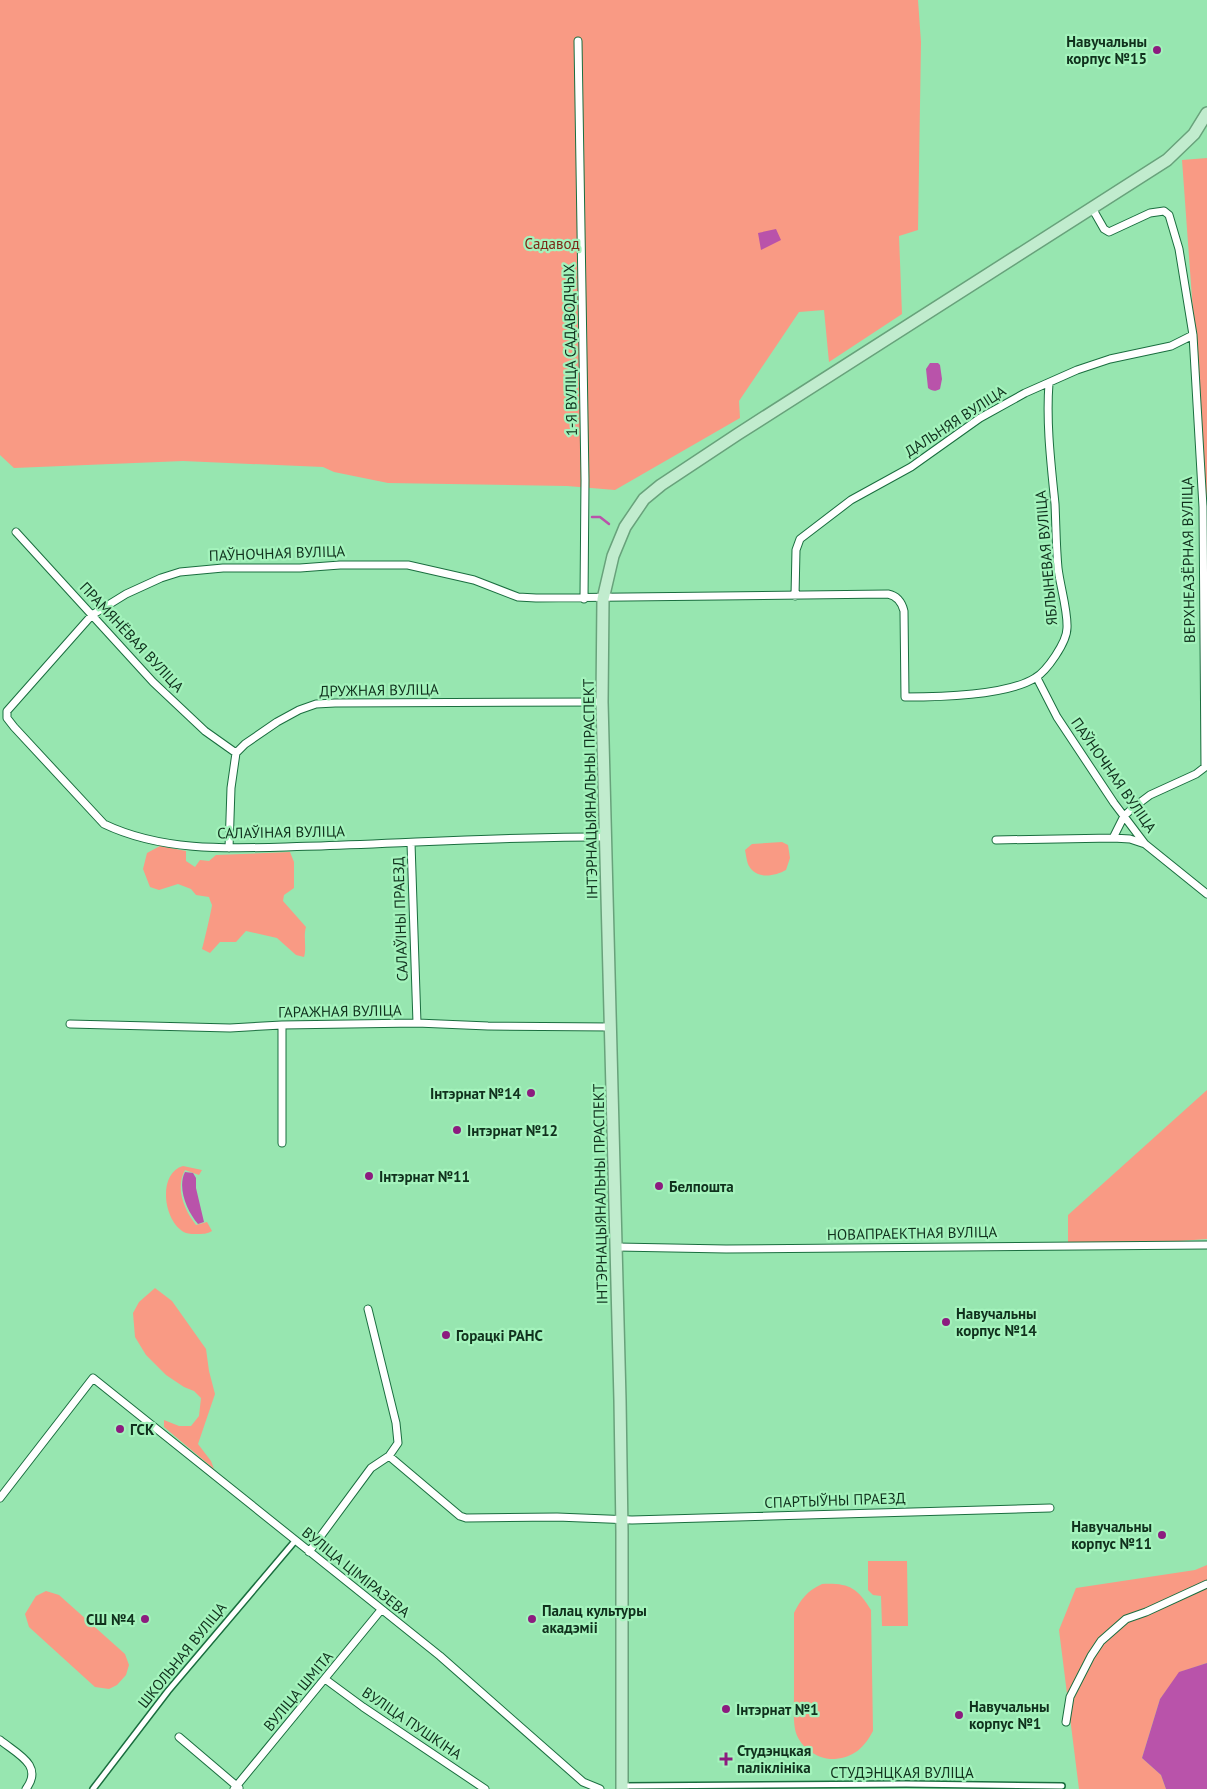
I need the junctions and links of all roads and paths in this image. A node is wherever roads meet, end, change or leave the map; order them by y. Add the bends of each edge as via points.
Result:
1 (578, 41) dead end
2 (1207, 113) edge
3 (1092, 208) junction
4 (1193, 335) junction
5 (1050, 383) junction
6 (16, 532) dead end
7 (795, 596) junction
8 (584, 599) junction
9 (603, 599) junction
10 (92, 615) junction
11 (1037, 678) junction
12 (602, 702) junction
13 (7, 718) joint
14 (236, 753) junction
15 (1124, 816) junction
16 (606, 837) junction
17 (1113, 838) junction
18 (996, 840) dead end
19 (411, 843) junction
20 (1145, 844) junction
21 (229, 848) junction
22 (1207, 894) edge
23 (417, 1023) junction
24 (70, 1024) dead end
25 (282, 1025) junction
26 (611, 1027) junction
27 (282, 1143) dead end
28 (1207, 1244) edge
29 (617, 1247) junction
30 (368, 1309) dead end
31 (389, 1456) junction
32 (0, 1498) edge
33 (1050, 1508) dead end
34 (622, 1520) junction
35 (295, 1540) junction
36 (310, 1552) junction
37 (1207, 1584) edge
38 (381, 1610) junction
39 (325, 1679) junction
40 (1066, 1722) dead end
41 (179, 1737) dead end
42 (0, 1740) edge
43 (1062, 1786) dead end
44 (237, 1788) edge
45 (622, 1788) edge
46 (26, 1789) edge
47 (93, 1789) edge
48 (485, 1789) edge
49 (600, 1789) edge

1 - 8 street, 1-Я ВУЛІЦА САДАВОДЧЫХ
2 - 3 main road, ІНТЭРНАЦЫЯНАЛЬНЫ ПРАСПЕКТ via 1194,134 1167,160
3 - 4 street, ВЕРХНЕАЗЁРНАЯ ВУЛІЦА via 1108,232 1150,213 1164,211 1169,215
3 - 9 main road, ІНТЭРНАЦЫЯНАЛЬНЫ ПРАСПЕКТ via 661,485 644,499 625,527 613,556
4 - 5 street, ДАЛЬНЯЯ ВУЛІЦА via 1171,346 1077,370
4 - 15 street, ВЕРХНЕАЗЁРНАЯ ВУЛІЦА via 1203,507 1205,767 1150,795
5 - 7 street, ДАЛЬНЯЯ ВУЛІЦА via 980,418 911,467 851,500 800,539 796,550
5 - 11 street, ЯБЛЫНЕВАЯ ВУЛІЦА via 1048,417 1058,567 1067,628 1061,646
6 - 10 street, ПРАМЯНЁВАЯ ВУЛІЦА
7 - 9 street
7 - 11 street via 888,594 897,598 905,616 905,697 995,690
8 - 9 street, ПАЎНОЧНАЯ ВУЛІЦА
8 - 10 street, ПАЎНОЧНАЯ ВУЛІЦА via 518,597 474,580 408,565 340,564 180,572 126,594
9 - 12 main road, ІНТЭРНАЦЫЯНАЛЬНЫ ПРАСПЕКТ
10 - 13 street, ПАЎНОЧНАЯ ВУЛІЦА via 7,711
10 - 14 street, ПРАМЯНЁВАЯ ВУЛІЦА via 153,682 205,731
11 - 15 street, ПАЎНОЧНАЯ ВУЛІЦА via 1057,717
12 - 14 street, ДРУЖНАЯ ВУЛІЦА via 316,704 277,722
12 - 16 main road, ІНТЭРНАЦЫЯНАЛЬНЫ ПРАСПЕКТ
13 - 21 street, САЛАЎІНАЯ ВУЛІЦА via 104,824 140,838 185,846
14 - 21 street
15 - 17 street, ВЕРХНЕАЗЁРНАЯ ВУЛІЦА
15 - 20 street, ПАЎНОЧНАЯ ВУЛІЦА
16 - 19 street, САЛАЎІНАЯ ВУЛІЦА
16 - 26 main road, ІНТЭРНАЦЫЯНАЛЬНЫ ПРАСПЕКТ
17 - 18 street
17 - 20 street
19 - 21 street, САЛАЎІНАЯ ВУЛІЦА
19 - 23 street, САЛАЎІНЫ ПРАЕЗД
20 - 22 street, ПАЎНОЧНАЯ ВУЛІЦА
23 - 25 street, ГАРАЖНАЯ ВУЛІЦА
23 - 26 street, ГАРАЖНАЯ ВУЛІЦА
24 - 25 street, ГАРАЖНАЯ ВУЛІЦА via 230,1028
25 - 27 street
26 - 29 main road, ІНТЭРНАЦЫЯНАЛЬНЫ ПРАСПЕКТ
28 - 29 street, НОВАПРАЕКТНАЯ ВУЛІЦА via 726,1249
29 - 34 main road, ІНТЭРНАЦЫЯНАЛЬНЫ ПРАСПЕКТ
30 - 31 street via 396,1423 398,1443
31 - 34 street, СПАРТЫЎНЫ ПРАЕЗД via 466,1518
31 - 36 street via 371,1468
32 - 35 street, ВУЛІЦА ЦІМІРАЗЕВА via 93,1378
33 - 34 street, СПАРТЫЎНЫ ПРАЕЗД
34 - 45 main road, ІНТЭРНАЦЫЯНАЛЬНЫ ПРАСПЕКТ
35 - 36 street, ВУЛІЦА ЦІМІРАЗЕВА
35 - 47 street, ШКОЛЬНАЯ ВУЛІЦА via 168,1691
36 - 38 street, ВУЛІЦА ЦІМІРАЗЕВА
37 - 40 street via 1126,1619 1101,1641 1070,1697
38 - 39 street, ВУЛІЦА ШМІТА
38 - 49 street, ВУЛІЦА ЦІМІРАЗЕВА via 484,1693 583,1782
39 - 44 street, ВУЛІЦА ШМІТА
39 - 48 street, ВУЛІЦА ПУШКІНА
41 - 44 street
42 - 46 street via 28,1762 32,1778
43 - 45 street, СТУДЭНЦКАЯ ВУЛІЦА via 906,1784

